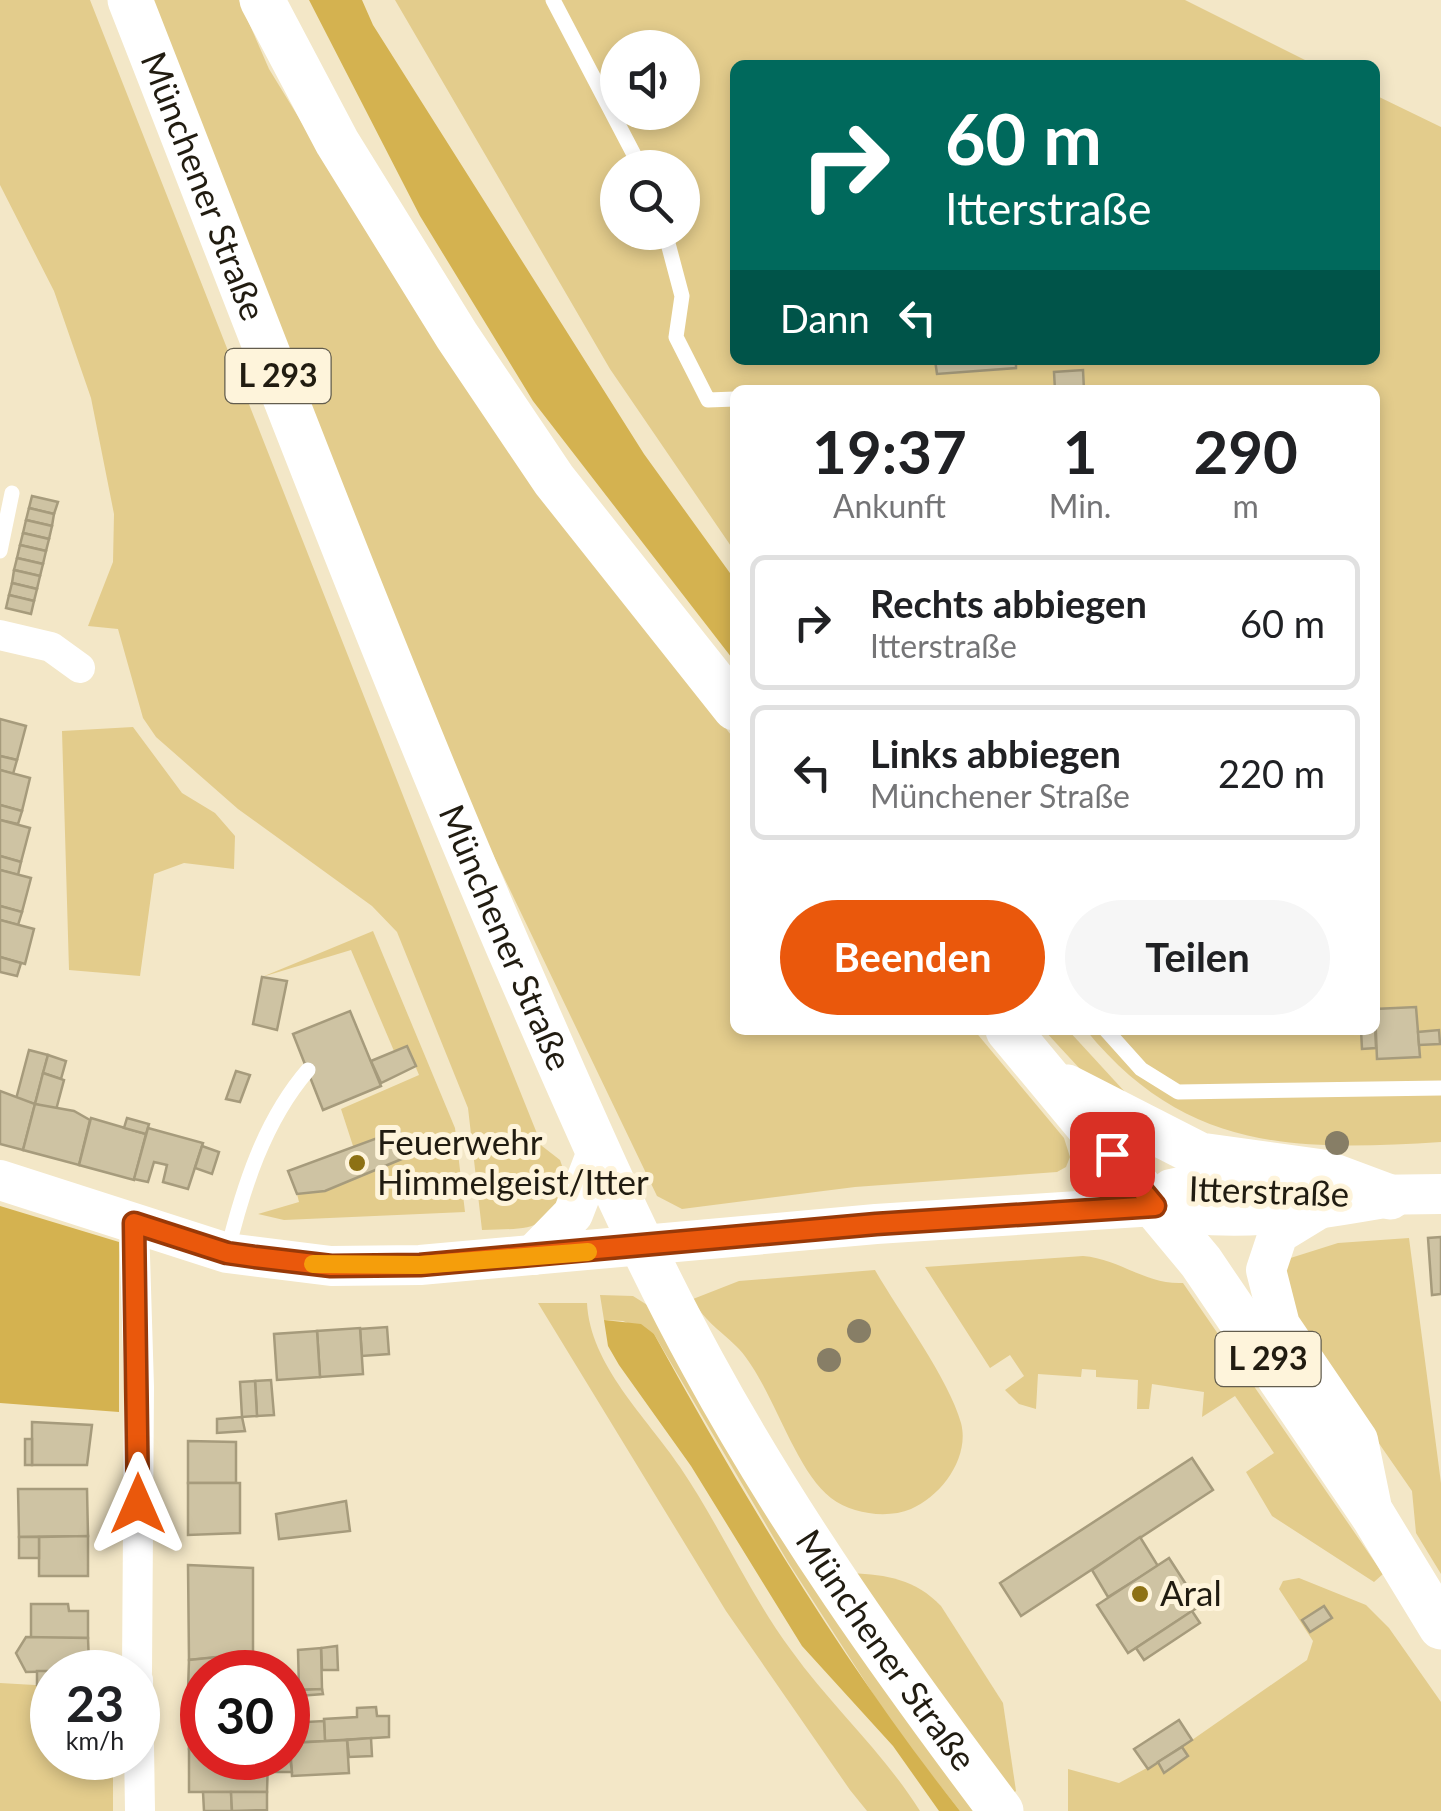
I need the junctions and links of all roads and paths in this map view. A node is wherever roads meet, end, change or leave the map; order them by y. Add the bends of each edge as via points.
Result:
1 (130, 0) edge
2 (262, 0) edge
3 (553, 0) edge
4 (632, 150) edge
5 (670, 250) edge
6 (730, 400) edge
7 (12, 494) dead end
8 (0, 551) edge
9 (0, 634) edge
10 (80, 668) dead end
11 (730, 702) edge
12 (1012, 1035) edge
13 (1110, 1035) edge
14 (308, 1070) dead end
15 (1048, 1077) junction
16 (1441, 1088) edge
17 (597, 1152) junction
18 (0, 1180) edge
19 (1441, 1194) edge
20 (1390, 1197) junction
21 (1155, 1206) junction
22 (1320, 1209) junction
23 (134, 1223) junction
24 (644, 1246) junction
25 (227, 1253) junction
26 (533, 1255) junction
27 (1374, 1517) junction
28 (1441, 1627) edge
29 (137, 1650) edge
30 (140, 1780) edge
31 (140, 1811) edge
32 (1001, 1811) edge

1 - 17 main road, Münchener Straße / L 293 via 426,752
2 - 11 main road via 337,142 457,336 554,480
3 - 4 lane
5 - 6 lane via 682,296 676,337 708,400
7 - 8 lane
9 - 10 street via 52,647
12 - 15 main road, L 293
13 - 16 lane via 1141,1069 1178,1092
14 - 25 lane via 278,1104
15 - 20 main road via 1200,1154 1323,1172
15 - 21 main road, L 293
17 - 24 main road, Münchener Straße / L 293
17 - 26 street via 573,1214
18 - 23 street, Itterstraße
19 - 20 street, Itterstraße
20 - 21 street, Itterstraße via 1194,1184 1171,1189
20 - 22 street, Itterstraße
21 - 22 street, Itterstraße via 1190,1216
21 - 24 street, Itterstraße
21 - 27 main road, L 293
22 - 27 street via 1278,1234 1266,1270 1280,1324 1358,1440
23 - 25 street, Itterstraße
23 - 29 street
24 - 26 street, Itterstraße
24 - 32 main road, Münchener Straße / L 293 via 706,1369 802,1531
25 - 26 street, Itterstraße via 331,1266
27 - 28 main road, L 293
30 - 31 street

